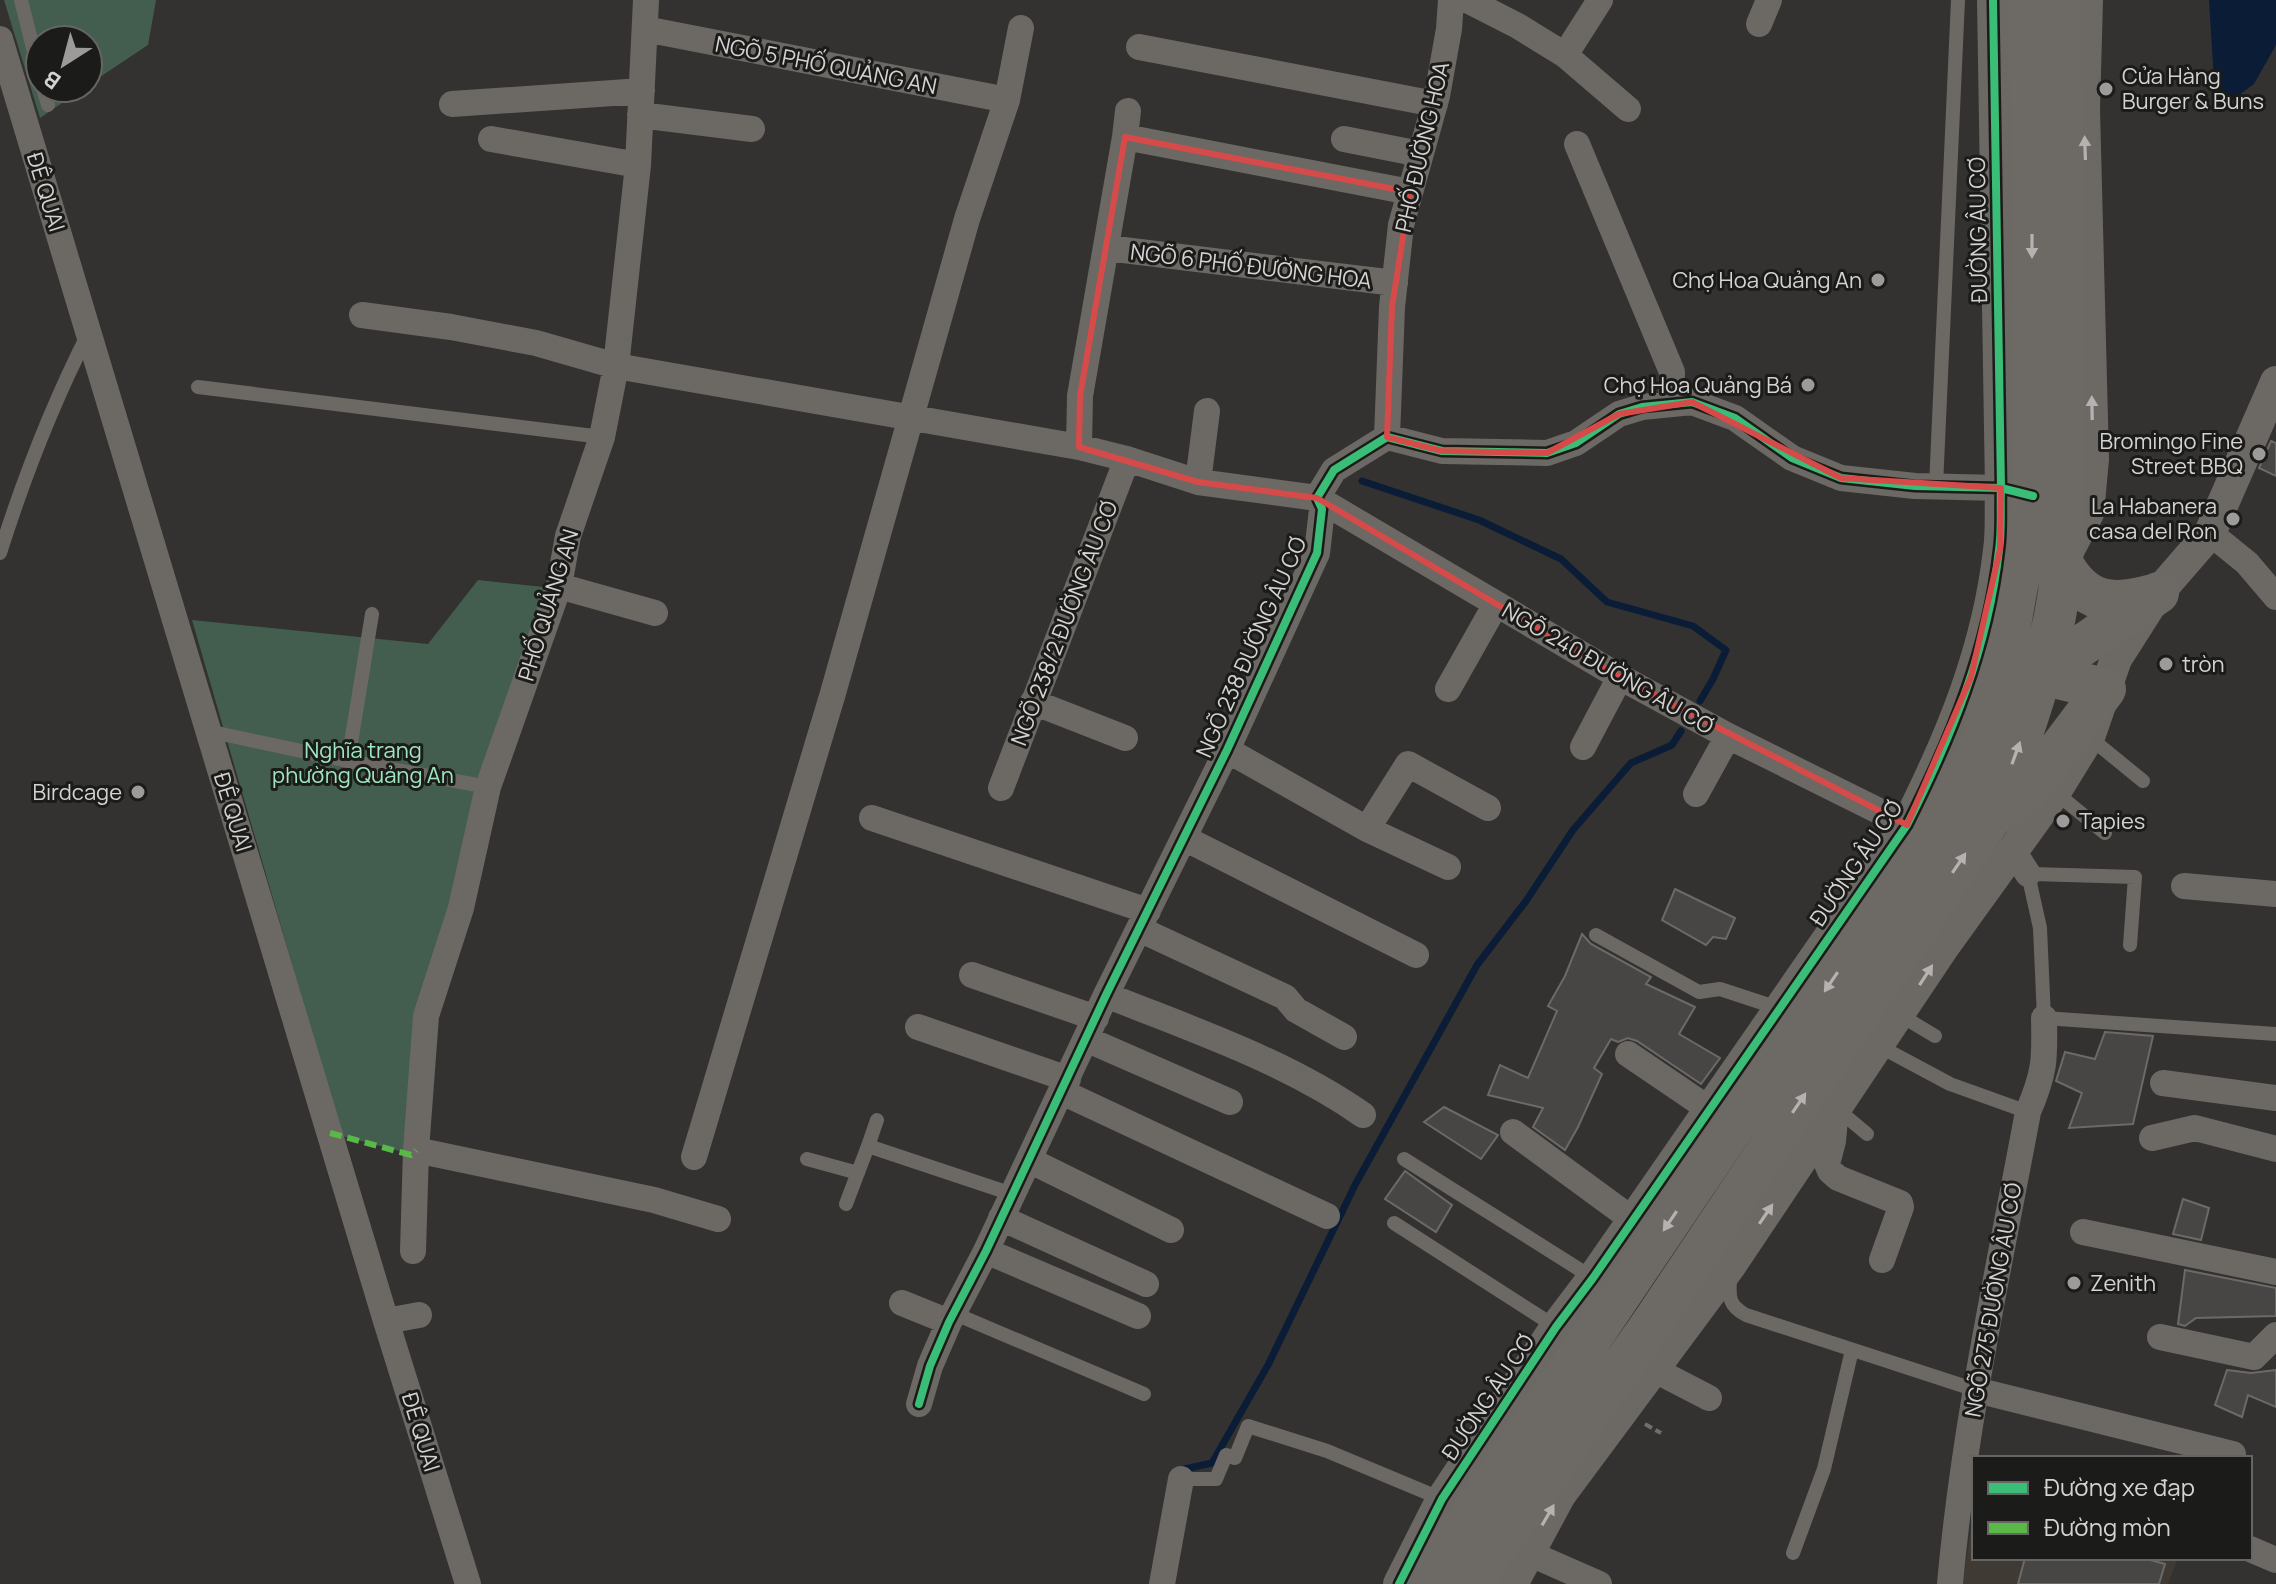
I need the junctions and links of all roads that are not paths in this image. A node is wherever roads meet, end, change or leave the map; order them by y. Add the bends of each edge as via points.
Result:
1 (21, 0) edge
2 (646, 0) edge
3 (1451, 0) edge
4 (1467, 0) edge
5 (1600, 0) edge
6 (1958, 0) edge
7 (1993, 0) edge
8 (2028, 0) edge
9 (2059, 0) edge
10 (2087, 0) edge
11 (27, 24) edge
12 (1021, 28) dead end
13 (645, 29) junction
14 (0, 39) edge
15 (1139, 47) dead end
16 (1565, 55) junction
17 (2045, 58) junction
18 (1007, 100) junction
19 (641, 103) junction
20 (452, 104) dead end
21 (1435, 104) junction
22 (1628, 109) dead end
23 (1128, 111) dead end
24 (752, 129) dead end
25 (1125, 137) junction
26 (491, 139) dead end
27 (1344, 139) dead end
28 (1577, 144) dead end
29 (1420, 154) junction
30 (638, 165) junction
31 (1410, 192) junction
32 (1107, 248) junction
33 (1395, 283) junction
34 (362, 315) dead end
35 (89, 332) junction
36 (616, 366) junction
37 (2276, 382) edge
38 (198, 387) dead end
39 (1671, 403) junction
40 (1207, 411) dead end
41 (913, 417) junction
42 (602, 437) junction
43 (1387, 437) junction
44 (1079, 447) junction
45 (1127, 459) junction
46 (1198, 482) junction
47 (1936, 486) junction
48 (2017, 492) junction
49 (1317, 498) junction
50 (2210, 533) junction
51 (0, 553) edge
52 (2062, 563) junction
53 (559, 586) junction
54 (2158, 593) junction
55 (2276, 597) edge
56 (1496, 604) junction
57 (655, 613) dead end
58 (372, 614) dead end
59 (2022, 669) junction
60 (1620, 677) junction
61 (1448, 689) dead end
62 (2105, 689) junction
63 (1033, 702) junction
64 (208, 731) junction
65 (1728, 736) junction
66 (2089, 737) junction
67 (1125, 738) dead end
68 (1583, 747) dead end
69 (1227, 750) junction
70 (348, 761) junction
71 (2143, 781) dead end
72 (488, 787) junction
73 (1001, 788) dead end
74 (2055, 792) junction
75 (1696, 794) dead end
76 (1488, 808) dead end
77 (872, 818) dead end
78 (1907, 825) junction
79 (1367, 829) junction
80 (2105, 833) dead end
81 (1184, 838) junction
82 (2010, 847) junction
83 (1448, 867) dead end
84 (2184, 886) dead end
85 (2276, 894) edge
86 (1144, 920) junction
87 (1596, 935) dead end
88 (2130, 945) dead end
89 (1416, 955) dead end
90 (972, 975) dead end
91 (1778, 1008) junction
92 (1900, 1015) junction
93 (1096, 1017) junction
94 (2044, 1018) junction
95 (918, 1027) dead end
96 (2276, 1034) edge
97 (1935, 1036) dead end
98 (1344, 1037) dead end
99 (1879, 1046) junction
100 (1628, 1054) dead end
101 (2163, 1083) dead end
102 (1065, 1085) junction
103 (2276, 1098) edge
104 (1230, 1102) dead end
105 (1836, 1107) junction
106 (1709, 1109) junction
107 (2028, 1112) junction
108 (1363, 1115) dead end
109 (877, 1120) dead end
110 (1513, 1132) dead end
111 (1867, 1134) dead end
112 (2152, 1138) dead end
113 (868, 1146) junction
114 (2276, 1149) edge
115 (416, 1150) junction
116 (694, 1157) dead end
117 (807, 1159) dead end
118 (1404, 1159) dead end
119 (1029, 1160) junction
120 (858, 1173) junction
121 (846, 1204) dead end
122 (1006, 1206) junction
123 (1327, 1216) dead end
124 (718, 1219) dead end
125 (1633, 1220) junction
126 (1394, 1223) dead end
127 (1171, 1230) dead end
128 (2083, 1232) dead end
129 (413, 1251) dead end
130 (986, 1251) junction
131 (1882, 1260) dead end
132 (1730, 1266) junction
133 (2276, 1272) edge
134 (1146, 1284) dead end
135 (1606, 1288) junction
136 (902, 1303) dead end
137 (419, 1315) dead end
138 (1138, 1316) dead end
139 (951, 1318) junction
140 (386, 1321) junction
141 (1654, 1321) junction
142 (1556, 1327) junction
143 (2276, 1335) edge
144 (2160, 1337) dead end
145 (1852, 1350) junction
146 (1653, 1369) junction
147 (1976, 1390) junction
148 (1144, 1394) dead end
149 (1709, 1398) dead end
150 (919, 1404) dead end
151 (2233, 1454) dead end
152 (1181, 1479) joint
153 (1442, 1499) junction
154 (2252, 1550) edge
155 (1526, 1552) junction
156 (1793, 1553) dead end
157 (2276, 1560) edge
158 (468, 1584) edge
159 (1162, 1584) edge
160 (1399, 1584) edge
161 (1425, 1584) edge
162 (1471, 1584) edge
163 (1512, 1584) edge
164 (1599, 1584) edge
165 (1950, 1584) edge

1 - 11 lane
2 - 13 street, PHỐ QUẢNG AN
3 - 21 street, PHỐ ĐƯỜNG HOA
4 - 16 street
5 - 16 street
6 - 47 lane
7 - 48 street, ĐƯỜNG ÂU CƠ
8 - 17 main road, ĐƯỜNG ÂU CƠ
9 - 17 main road, ĐƯỜNG ÂU CƠ
52 -> 10 street, ĐƯỜNG ÂU CƠ via 2088,513 2093,459 2084,109
12 - 18 street
13 - 18 street, NGÕ 5 PHỐ QUẢNG AN
13 - 19 street, PHỐ QUẢNG AN
14 - 35 street, ĐÊ QUAI
15 - 21 street
16 - 22 street
17 -> 48 main road, ĐƯỜNG ÂU CƠ
17 - 52 main road, ĐƯỜNG ÂU CƠ via 2065,356
18 - 41 street via 967,219
19 - 20 street
19 - 24 street
19 - 30 street, PHỐ QUẢNG AN
21 - 29 street, PHỐ ĐƯỜNG HOA
23 - 25 street
25 - 31 street
25 - 32 street
26 - 30 street
27 - 29 street
28 - 39 street via 1672,372
29 - 31 street, PHỐ ĐƯỜNG HOA
30 - 36 street, PHỐ QUẢNG AN
31 - 33 street, PHỐ ĐƯỜNG HOA
32 - 33 street, NGÕ 6 PHỐ ĐƯỜNG HOA
32 - 44 street via 1080,396
33 - 43 street, PHỐ ĐƯỜNG HOA
34 - 36 street via 536,343
35 - 51 lane via 56,397
35 - 64 street, ĐÊ QUAI
36 - 41 street
36 - 42 street, PHỐ QUẢNG AN
37 - 50 street, ĐƯỜNG ÂU CƠ
38 - 42 lane
39 - 43 street via 1619,414 1576,443 1547,453 1442,451
39 - 47 street via 1716,409 1792,458 1830,475 1876,484
40 - 46 street
41 - 44 street
41 - 116 street
42 - 53 street, PHỐ QUẢNG AN via 568,536
43 - 49 street via 1334,470
44 - 45 street
45 - 46 street
45 - 63 street, NGÕ 238/2 ĐƯỜNG ÂU CƠ
46 - 49 street
47 - 48 street
48 - 59 main road, ĐƯỜNG ÂU CƠ
48 - 78 street, ĐƯỜNG ÂU CƠ via 1970,684
49 - 56 street, NGÕ 240 ĐƯỜNG ÂU CƠ
49 - 69 street, NGÕ 238 ĐƯỜNG ÂU CƠ via 1322,509 1317,553
50 - 54 street, ĐƯỜNG ÂU CƠ
50 - 55 street via 2247,563
52 - 54 main road via 2080,588 2108,602
52 - 59 main road, ĐƯỜNG ÂU CƠ via 2055,615
53 - 57 street
53 - 72 street, PHỐ QUẢNG AN
54 - 59 main road
54 - 62 street, ĐƯỜNG ÂU CƠ via 2116,659
56 - 60 street, NGÕ 240 ĐƯỜNG ÂU CƠ
56 - 61 street
58 - 70 lane
59 - 62 main road
82 -> 59 main road, ĐƯỜNG ÂU CƠ
59 -> 135 main road, ĐƯỜNG ÂU CƠ via 1953,801
60 - 65 street, NGÕ 240 ĐƯỜNG ÂU CƠ
60 - 68 street
62 - 66 street, ĐƯỜNG ÂU CƠ
62 - 82 main road via 2025,795
63 - 67 street
63 - 73 street, NGÕ 238/2 ĐƯỜNG ÂU CƠ
64 - 70 lane
64 - 140 street, ĐÊ QUAI
65 - 75 street
65 - 78 street, NGÕ 240 ĐƯỜNG ÂU CƠ
66 - 71 lane
66 - 74 street, ĐƯỜNG ÂU CƠ
69 - 79 street
69 - 81 street, NGÕ 238 ĐƯỜNG ÂU CƠ
70 - 72 lane
72 - 115 street, PHỐ QUẢNG AN via 461,908 426,1016
74 - 80 lane
74 - 82 street, ĐƯỜNG ÂU CƠ
76 - 79 street via 1408,764
77 - 86 street
78 - 91 street, ĐƯỜNG ÂU CƠ
79 - 83 street
81 - 86 street, NGÕ 238 ĐƯỜNG ÂU CƠ
81 - 89 street
82 - 88 lane via 2135,877
92 -> 82 street, ĐƯỜNG ÂU CƠ
82 - 94 lane via 2040,928
141 -> 82 main road, ĐƯỜNG ÂU CƠ
84 - 85 street
86 - 93 street, NGÕ 238 ĐƯỜNG ÂU CƠ
86 - 98 street via 1285,997 1296,1010
87 - 91 lane via 1699,992 1720,989
90 - 93 street
91 - 106 street, ĐƯỜNG ÂU CƠ
92 - 97 lane
92 - 99 street, ĐƯỜNG ÂU CƠ
93 - 102 street, NGÕ 238 ĐƯỜNG ÂU CƠ
93 - 104 street
93 - 108 street via 1194,1029 1317,1085
94 - 96 lane
94 - 107 street, NGÕ 275 ĐƯỜNG ÂU CƠ via 2045,1063
95 - 102 street
99 - 105 street, ĐƯỜNG ÂU CƠ
99 - 107 lane via 1950,1084
100 - 106 street
101 - 103 street
102 - 119 street, NGÕ 238 ĐƯỜNG ÂU CƠ
102 - 123 street
105 - 111 lane
105 - 131 street via 1830,1171 1895,1199 1901,1207
132 -> 105 street, ĐƯỜNG ÂU CƠ
106 - 125 street, ĐƯỜNG ÂU CƠ
107 - 147 street, NGÕ 275 ĐƯỜNG ÂU CƠ
109 - 113 lane
110 - 125 street
112 - 114 street via 2195,1128
113 - 120 lane
113 - 122 lane
115 - 124 street via 654,1200
115 - 129 street, PHỐ QUẢNG AN
117 - 120 lane
118 - 135 lane
119 - 122 street, NGÕ 238 ĐƯỜNG ÂU CƠ
119 - 127 street
120 - 121 lane
122 - 130 street, NGÕ 238 ĐƯỜNG ÂU CƠ
122 - 134 street
125 - 135 street, ĐƯỜNG ÂU CƠ
126 - 142 lane
128 - 133 street
130 - 138 street
130 - 139 street, NGÕ 238 ĐƯỜNG ÂU CƠ
132 - 145 lane via 1729,1295 1735,1309
132 - 146 street, ĐƯỜNG ÂU CƠ
135 - 141 main road
135 - 142 street, ĐƯỜNG ÂU CƠ
135 - 161 main road, ĐƯỜNG ÂU CƠ
136 - 139 street
137 - 140 street
139 - 148 lane
139 - 150 street, NGÕ 238 ĐƯỜNG ÂU CƠ
140 - 158 street, ĐÊ QUAI
141 - 162 main road, ĐƯỜNG ÂU CƠ
142 - 153 street, ĐƯỜNG ÂU CƠ
143 - 144 street via 2254,1357
145 - 147 lane
145 - 156 lane via 1824,1469
146 - 149 street
155 -> 146 street, ĐƯỜNG ÂU CƠ via 1560,1495
147 - 151 street
147 - 165 street, NGÕ 275 ĐƯỜNG ÂU CƠ
152 - 153 lane via 1216,1479 1226,1455 1235,1458 1248,1426 1327,1451
152 - 159 street
153 - 160 street, ĐƯỜNG ÂU CƠ
154 - 157 street
155 - 163 street, ĐƯỜNG ÂU CƠ
155 - 164 street

